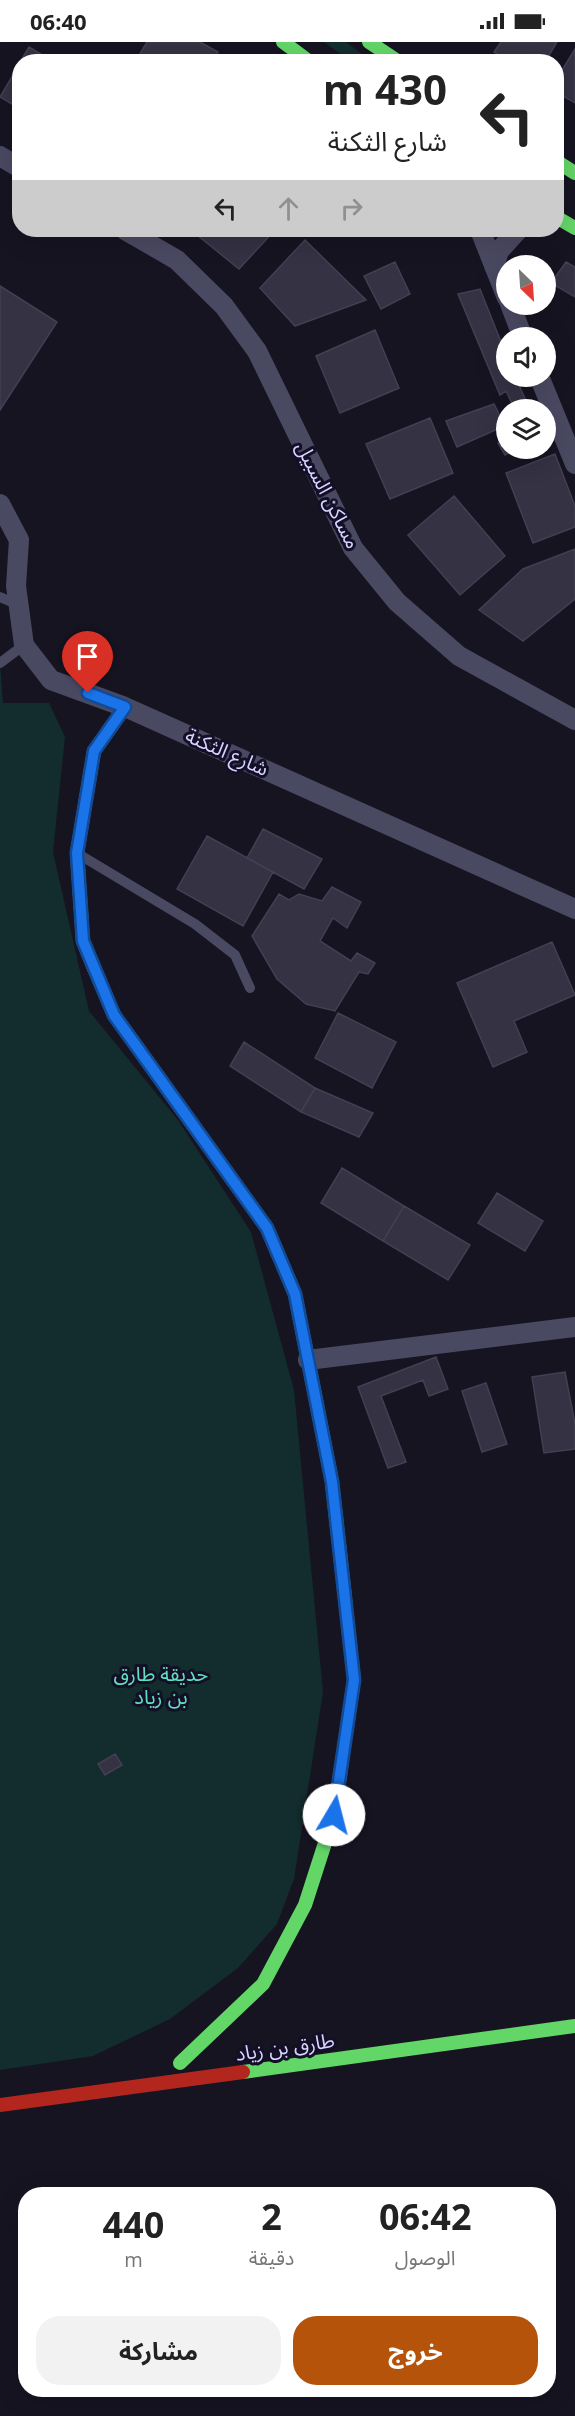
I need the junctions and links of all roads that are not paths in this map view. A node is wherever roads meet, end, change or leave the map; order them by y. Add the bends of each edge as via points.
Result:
1 (283, 42) edge
2 (369, 42) edge
3 (299, 54) edge
4 (387, 54) edge
5 (137, 237) edge
6 (483, 237) edge
7 (512, 237) edge
8 (494, 266) junction
9 (496, 271) edge
10 (544, 387) edge
11 (575, 464) edge
12 (0, 504) edge
13 (0, 597) edge
14 (19, 605) junction
15 (24, 645) junction
16 (0, 663) edge
17 (125, 707) junction
18 (575, 720) edge
19 (77, 853) junction
20 (575, 909) edge
21 (250, 988) dead end
22 (575, 1327) edge
23 (308, 1360) junction
24 (575, 2026) edge
25 (203, 2060) dead end
26 (0, 2105) edge

1 - 3 street
2 - 4 street
5 - 18 street, مساكن السبيل via 177,260 224,306 257,351 353,548 397,602 459,656
6 - 8 street
7 - 8 street via 499,251
8 - 9 street
10 - 11 street
12 - 14 street via 19,540
13 - 14 lane
14 - 15 street
15 - 16 lane
15 - 17 street, شارع الثكنة via 51,680
17 - 19 street via 94,751
17 - 20 street, شارع الثكنة
19 - 21 lane via 195,924 236,955
19 - 23 street via 83,941 114,1015 267,1228 295,1294
22 - 23 street
23 - 25 street via 332,1482 354,1680 334,1815 305,1905 263,1984 175,2063
24 - 26 street, طارق بن زياد

